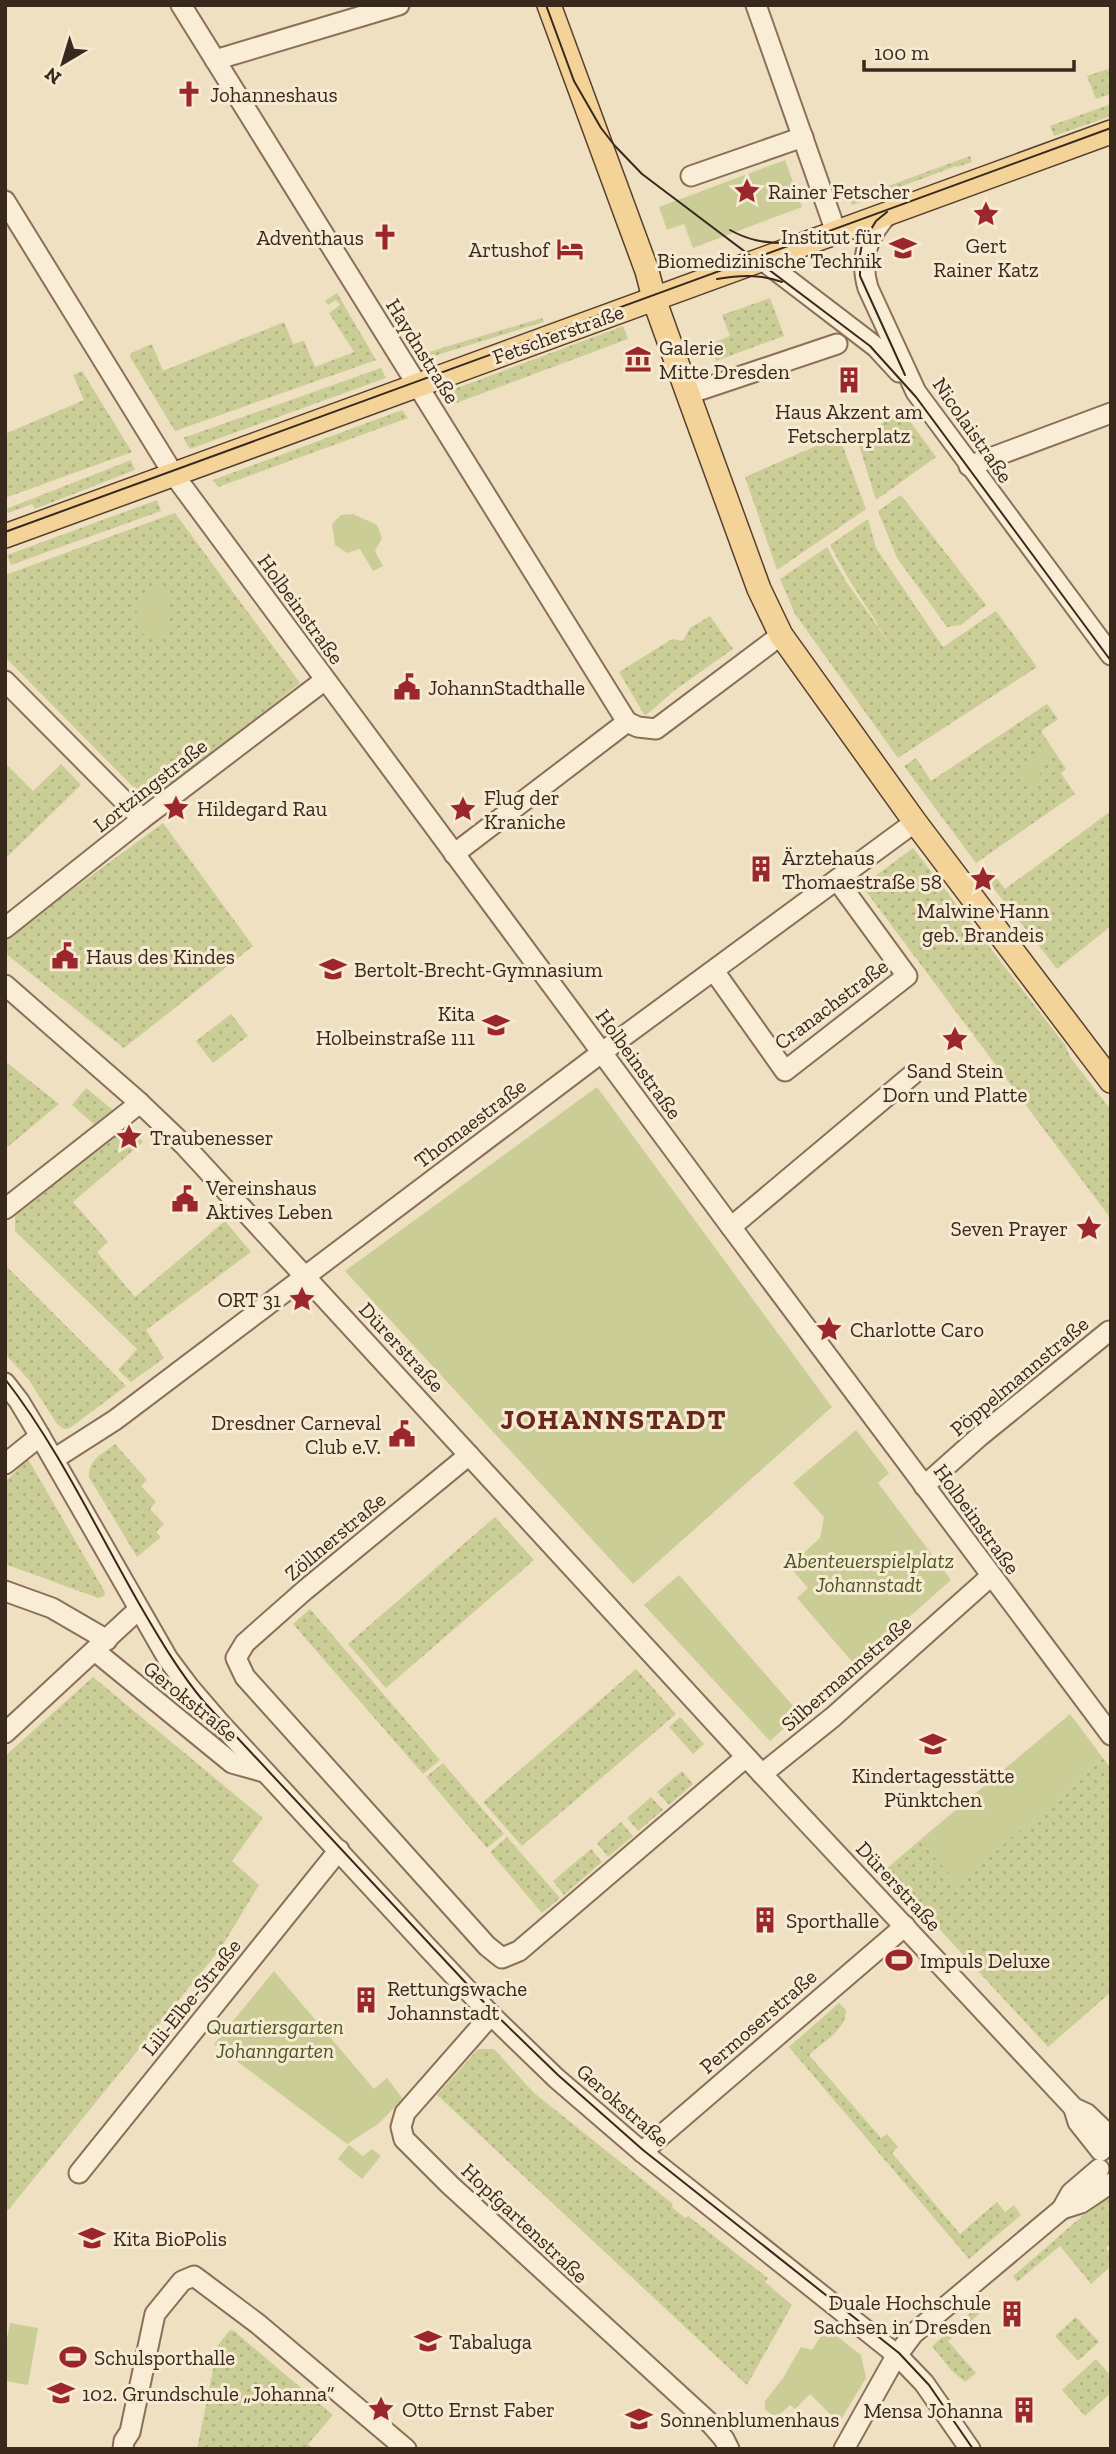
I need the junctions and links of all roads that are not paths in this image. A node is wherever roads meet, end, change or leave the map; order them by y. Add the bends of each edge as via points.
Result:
1 (181, 5) edge
2 (399, 5) edge
3 (549, 5) edge
4 (756, 5) edge
5 (215, 60) junction
6 (1111, 132) edge
7 (803, 137) junction
8 (691, 176) dead end
9 (5, 201) edge
10 (890, 212) junction
11 (836, 232) junction
12 (761, 259) junction
13 (654, 298) junction
14 (837, 344) dead end
15 (418, 386) junction
16 (916, 392) junction
17 (688, 394) junction
18 (1111, 412) edge
19 (969, 466) junction
20 (174, 475) junction
21 (5, 536) edge
22 (781, 635) junction
23 (1111, 655) edge
24 (325, 680) junction
25 (5, 681) edge
26 (627, 722) junction
27 (142, 820) junction
28 (915, 822) junction
29 (454, 854) junction
30 (837, 880) junction
31 (5, 928) edge
32 (714, 971) junction
33 (5, 985) edge
34 (601, 1052) junction
35 (912, 1075) dead end
36 (1111, 1081) edge
37 (140, 1103) junction
38 (5, 1209) edge
39 (731, 1227) junction
40 (305, 1275) junction
41 (1111, 1334) edge
42 (5, 1383) edge
43 (40, 1436) junction
44 (469, 1455) junction
45 (54, 1459) junction
46 (5, 1464) edge
47 (924, 1486) junction
48 (991, 1576) junction
49 (5, 1591) edge
50 (139, 1609) junction
51 (101, 1646) junction
52 (5, 1733) edge
53 (1111, 1735) edge
54 (746, 1757) junction
55 (265, 1772) junction
56 (762, 1774) junction
57 (339, 1850) junction
58 (905, 1926) junction
59 (491, 2015) junction
60 (642, 2152) junction
61 (1107, 2161) edge
62 (79, 2173) dead end
63 (897, 2356) junction
64 (122, 2449) edge
65 (406, 2449) edge
66 (729, 2449) edge
67 (844, 2449) edge
68 (970, 2449) edge

1 - 5 street, Haydnstraße
2 - 5 street
3 - 13 main road
4 - 7 street
5 - 15 street, Haydnstraße
6 - 10 main road, Fetscherstraße
7 - 8 street
7 - 11 street
9 - 20 street, Holbeinstraße
10 - 11 main road, Fetscherstraße
10 - 16 street, Nicolaistraße via 869,241 864,275
11 - 12 main road, Fetscherstraße
12 - 13 main road, Fetscherstraße
12 - 16 street via 876,347
13 - 15 main road, Fetscherstraße
13 - 17 main road
14 - 17 street
15 - 20 main road, Fetscherstraße
15 - 26 street, Haydnstraße
16 - 19 street, Nicolaistraße
17 - 22 main road via 759,589
18 - 19 street
19 - 23 street, Nicolaistraße
20 - 21 main road, Fetscherstraße
20 - 24 street, Holbeinstraße
22 - 26 street via 656,729
22 - 28 main road
24 - 27 street, Lortzingstraße
24 - 29 street, Holbeinstraße
25 - 27 street
26 - 29 street
27 - 31 street, Lortzingstraße
28 - 30 street, Thomaestraße
28 - 36 main road
29 - 34 street, Holbeinstraße
30 - 32 street, Thomaestraße
30 - 32 street, Cranachstraße via 907,976 785,1071
32 - 34 street, Thomaestraße
33 - 37 street, Dürerstraße
34 - 39 street, Holbeinstraße
34 - 40 street, Thomaestraße
35 - 39 street
37 - 38 street
37 - 40 street, Dürerstraße
39 - 47 street, Holbeinstraße
40 - 44 street, Dürerstraße
40 - 45 street, Thomaestraße via 115,1420
41 - 47 street, Pöppelmannstraße via 1109,1331 1099,1339
42 - 43 street, Gerokstraße
43 - 45 street, Gerokstraße
43 - 46 street
44 - 54 street, Dürerstraße
44 - 54 street, Zöllnerstraße via 305,1590 245,1643 236,1658 245,1677 487,1946 502,1958 519,1951
45 - 50 street, Gerokstraße
47 - 48 street, Holbeinstraße
48 - 53 street, Holbeinstraße
48 - 56 street, Silbermannstraße
49 - 51 street, Gerokstraße via 52,1608
50 - 51 street
50 - 55 street, Gerokstraße via 188,1687
51 - 52 street
51 - 55 street, Gerokstraße via 232,1763
54 - 56 street, Dürerstraße
55 - 57 street, Gerokstraße
56 - 58 street, Dürerstraße
57 - 59 street, Gerokstraße
57 - 62 street, Lili-Elbe-Straße
58 - 60 street, Permoserstraße
58 - 61 street, Dürerstraße via 1074,2109 1087,2115
59 - 60 street, Gerokstraße
59 - 66 street, Hopfgartenstraße via 405,2113 404,2139 712,2425
60 - 63 street, Gerokstraße
61 - 63 street via 1081,2203 1062,2209 918,2329
63 - 67 street
63 - 68 street, Gerokstraße via 924,2383
64 - 65 street via 130,2432 155,2314 182,2281 194,2276

